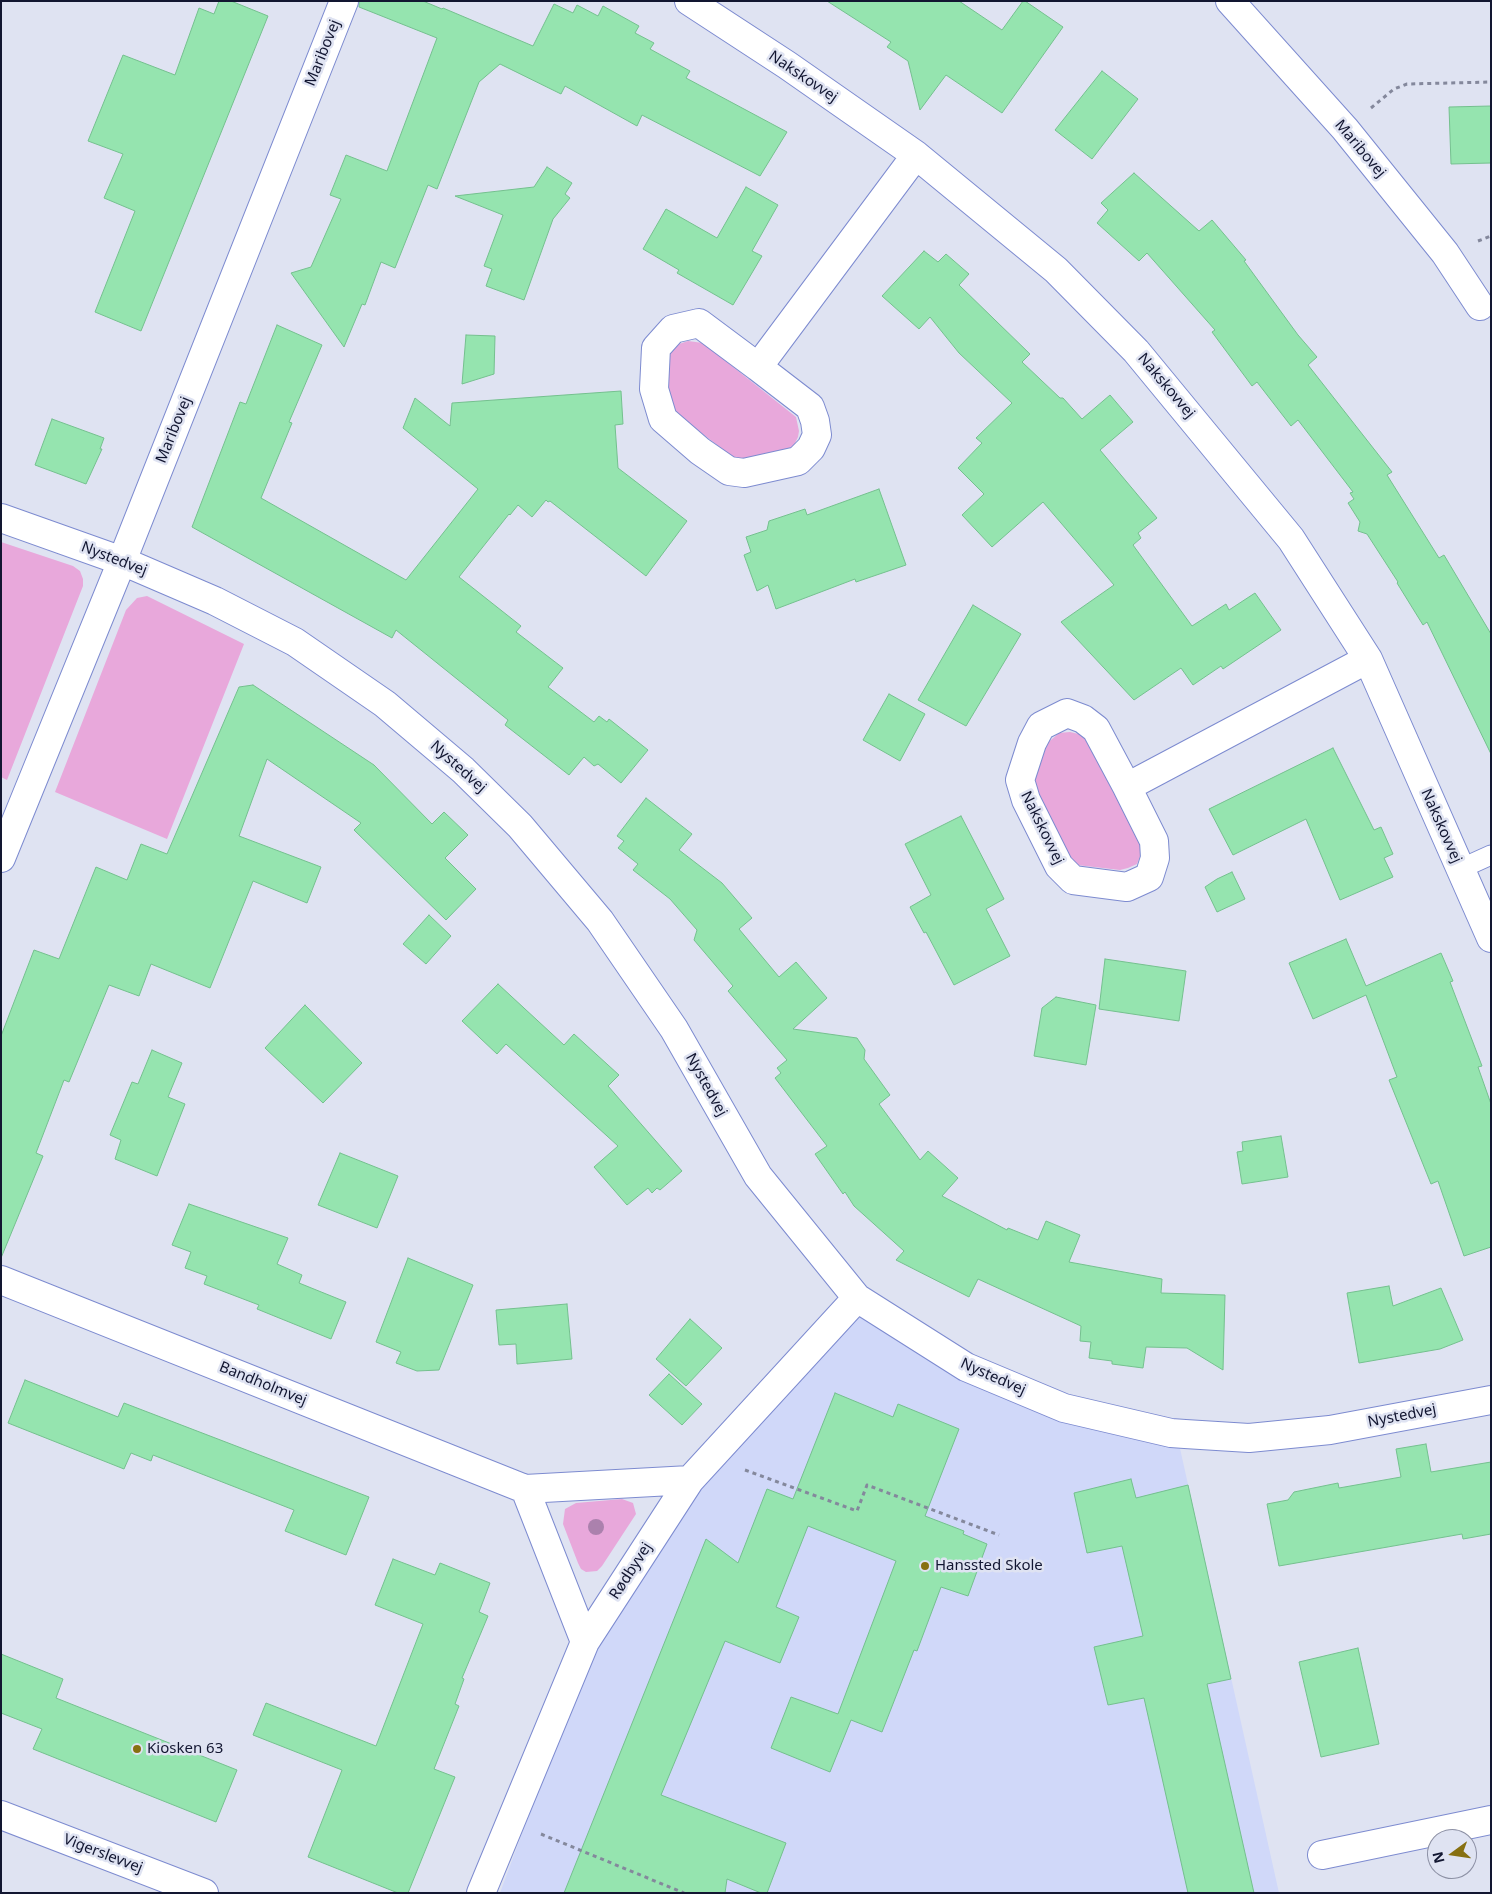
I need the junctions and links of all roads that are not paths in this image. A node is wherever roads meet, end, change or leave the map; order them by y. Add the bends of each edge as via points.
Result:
1 (344, 1) edge
2 (689, 1) edge
3 (1230, 1) edge
4 (916, 155) junction
5 (1480, 306) dead end
6 (758, 367) junction
7 (1, 518) edge
8 (122, 561) junction
9 (1368, 660) junction
10 (1127, 787) junction
11 (1491, 855) edge
12 (1, 858) edge
13 (1460, 869) junction
14 (1491, 938) edge
15 (1, 1280) edge
16 (857, 1298) junction
17 (1491, 1400) edge
18 (690, 1480) junction
19 (525, 1489) junction
20 (585, 1642) junction
21 (1, 1815) edge
22 (1491, 1820) edge
23 (1322, 1855) dead end
24 (204, 1893) edge
25 (481, 1893) edge

1 - 8 street, Maribovej
2 - 4 street, Nakskovvej
3 - 5 street, Maribovej via 1345,129 1445,253
4 - 6 street
4 - 9 street, Nakskovvej via 1056,270 1136,350 1291,539
6 - 6 street via 699,323 673,329 656,348 654,389 663,420 729,472 744,474 798,461 818,435 810,406
7 - 8 street, Nystedvej
8 - 12 street, Maribovej
8 - 16 street, Nystedvej via 215,601 295,642 385,704 463,770 520,826 600,920 669,1021 758,1176
9 - 10 street
9 - 13 street, Nakskovvej
10 - 10 street, Nakskovvej via 1096,729 1083,719 1067,713 1041,726 1020,780 1026,800 1058,866 1072,880 1127,888 1149,877 1155,858 1154,841
11 - 13 lane
13 - 14 street, Nakskovvej
15 - 19 street, Bandholmvej
16 - 17 street, Nystedvej via 966,1367 1064,1408 1172,1433 1249,1438 1321,1431
16 - 18 street, Rødbyvej
18 - 19 street, Bandholmvej
18 - 20 street, Rødbyvej
19 - 20 street
20 - 25 street, Rødbyvej
21 - 24 street, Vigerslevvej
22 - 23 street

